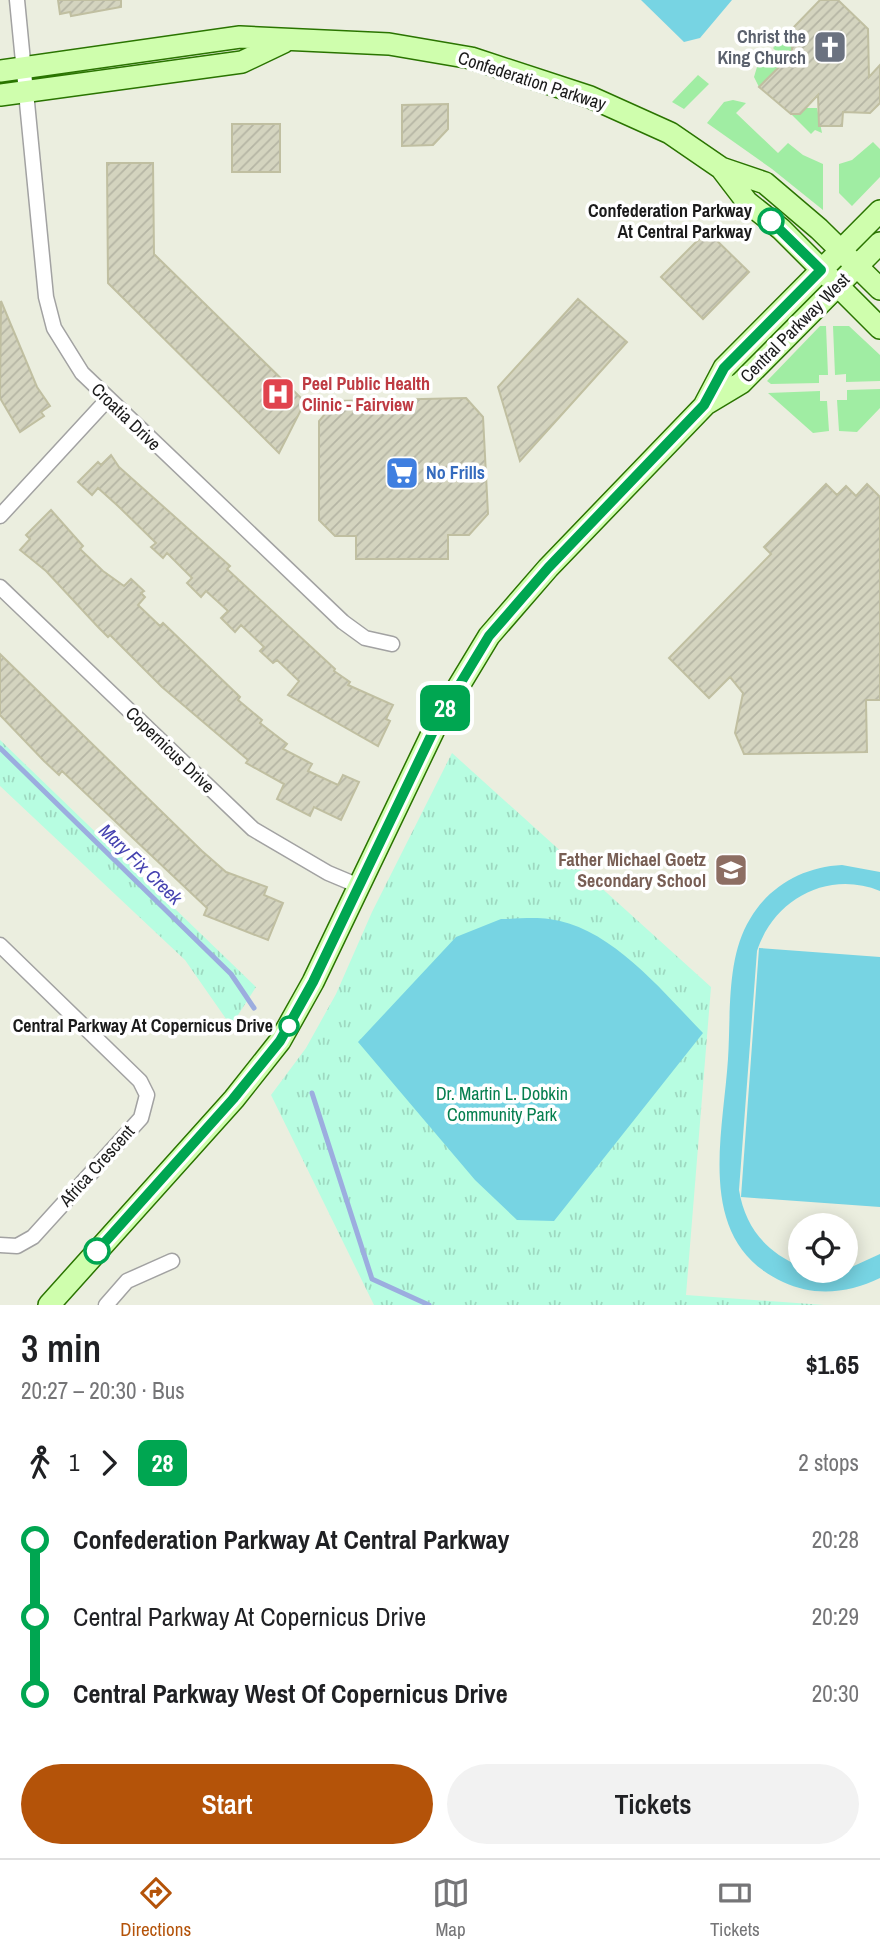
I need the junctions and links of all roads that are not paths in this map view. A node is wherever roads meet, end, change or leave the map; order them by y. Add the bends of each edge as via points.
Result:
1 (17, 0) edge
2 (286, 41) junction
3 (25, 67) junction
4 (0, 71) edge
5 (27, 91) junction
6 (0, 95) edge
7 (721, 168) junction
8 (880, 211) edge
9 (880, 243) edge
10 (841, 251) junction
11 (858, 267) junction
12 (821, 270) junction
13 (838, 286) junction
14 (880, 289) edge
15 (880, 328) edge
16 (107, 400) junction
17 (704, 405) junction
18 (0, 516) edge
19 (0, 587) edge
20 (392, 644) dead end
21 (359, 886) junction
22 (0, 945) edge
23 (0, 1245) edge
24 (172, 1261) dead end
25 (49, 1305) edge
26 (106, 1305) edge

1 - 3 street, Croatia Drive
2 - 3 street, Confederation Parkway via 240,37
2 - 5 street, Confederation Parkway via 242,62
2 - 7 street, Confederation Parkway via 389,44 471,58 590,97 670,133
3 - 4 street, Confederation Parkway
3 - 5 street, Croatia Drive
5 - 6 street, Confederation Parkway
5 - 16 street, Croatia Drive via 50,313 70,358
7 - 10 street, Confederation Parkway via 765,183
7 - 12 street, Confederation Parkway via 747,202
8 - 10 street, Central Parkway West
9 - 11 street, Central Parkway West
10 - 11 street, Confederation Parkway
10 - 12 street, Central Parkway West
11 - 13 street, Central Parkway West
11 - 14 street, Confederation Parkway
12 - 13 street, Confederation Parkway
12 - 17 street, Central Parkway West via 724,368
13 - 15 street, Confederation Parkway
13 - 17 street, Central Parkway West via 741,383
16 - 18 street
16 - 20 street, Croatia Drive via 343,622 365,638
17 - 21 street, Central Parkway West via 489,636 440,717
19 - 21 street, Copernicus Drive via 253,829
21 - 25 street, Central Parkway West via 280,1041
22 - 23 street, Africa Crescent via 139,1081 147,1095 141,1118 33,1237 17,1246
24 - 26 street via 127,1281

